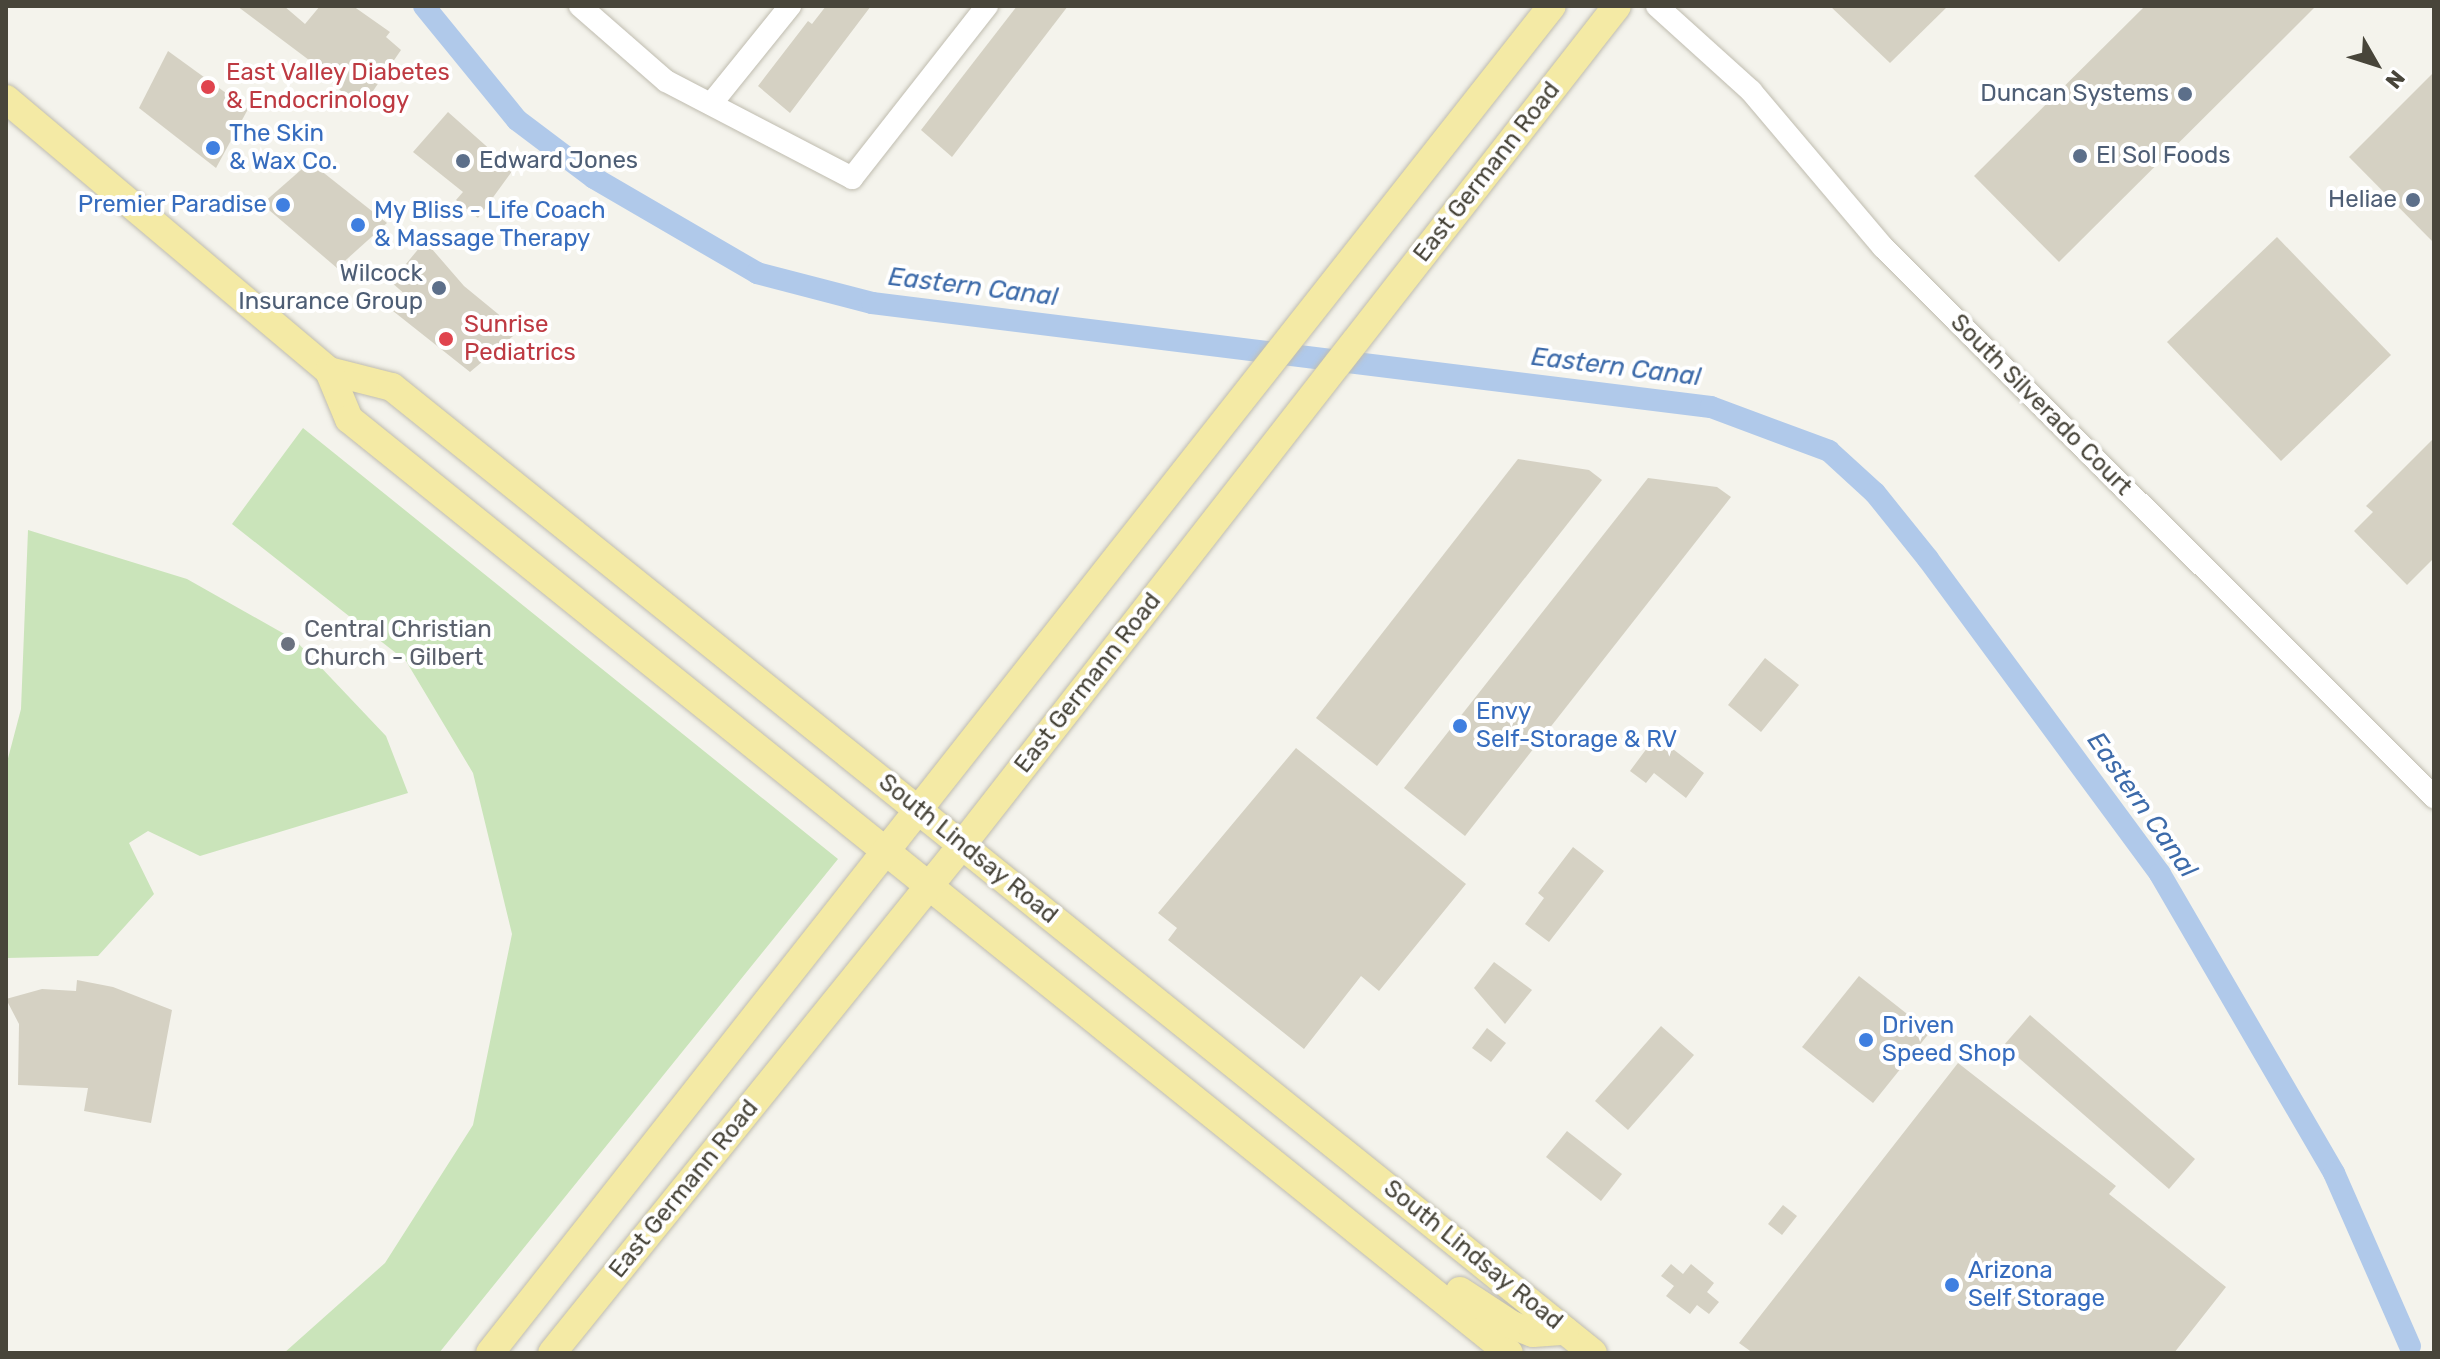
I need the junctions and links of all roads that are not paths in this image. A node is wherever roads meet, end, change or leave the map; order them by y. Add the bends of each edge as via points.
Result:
1 (580, 6) edge
2 (790, 6) edge
3 (987, 6) edge
4 (1552, 6) edge
5 (1617, 6) edge
6 (1657, 6) edge
7 (6, 99) edge
8 (711, 104) junction
9 (329, 371) junction
10 (2434, 797) edge
11 (918, 810) junction
12 (962, 845) junction
13 (884, 853) junction
14 (927, 887) junction
15 (1375, 1246) junction
16 (1565, 1331) junction
17 (490, 1353) edge
18 (552, 1353) edge
19 (1509, 1353) edge
20 (1593, 1353) edge

1 - 8 street via 666,81
2 - 8 street
3 - 8 street via 852,178
4 - 11 main road, East Germann Road
5 - 12 main road, East Germann Road
6 - 10 street, South Silverado Court via 1751,91 1883,247
7 - 9 main road, South Lindsay Road
9 - 11 main road, South Lindsay Road via 392,387
9 - 13 main road, South Lindsay Road via 349,419
11 - 12 main road, South Lindsay Road
11 - 13 main road, East Germann Road
12 - 14 main road, East Germann Road
12 - 16 main road, South Lindsay Road
13 - 14 main road, South Lindsay Road
13 - 17 main road, East Germann Road
14 - 15 main road, South Lindsay Road
14 - 18 main road, East Germann Road
15 - 16 main road via 1434,1272 1512,1325 1533,1333
15 - 19 main road, South Lindsay Road
16 - 20 main road, South Lindsay Road

